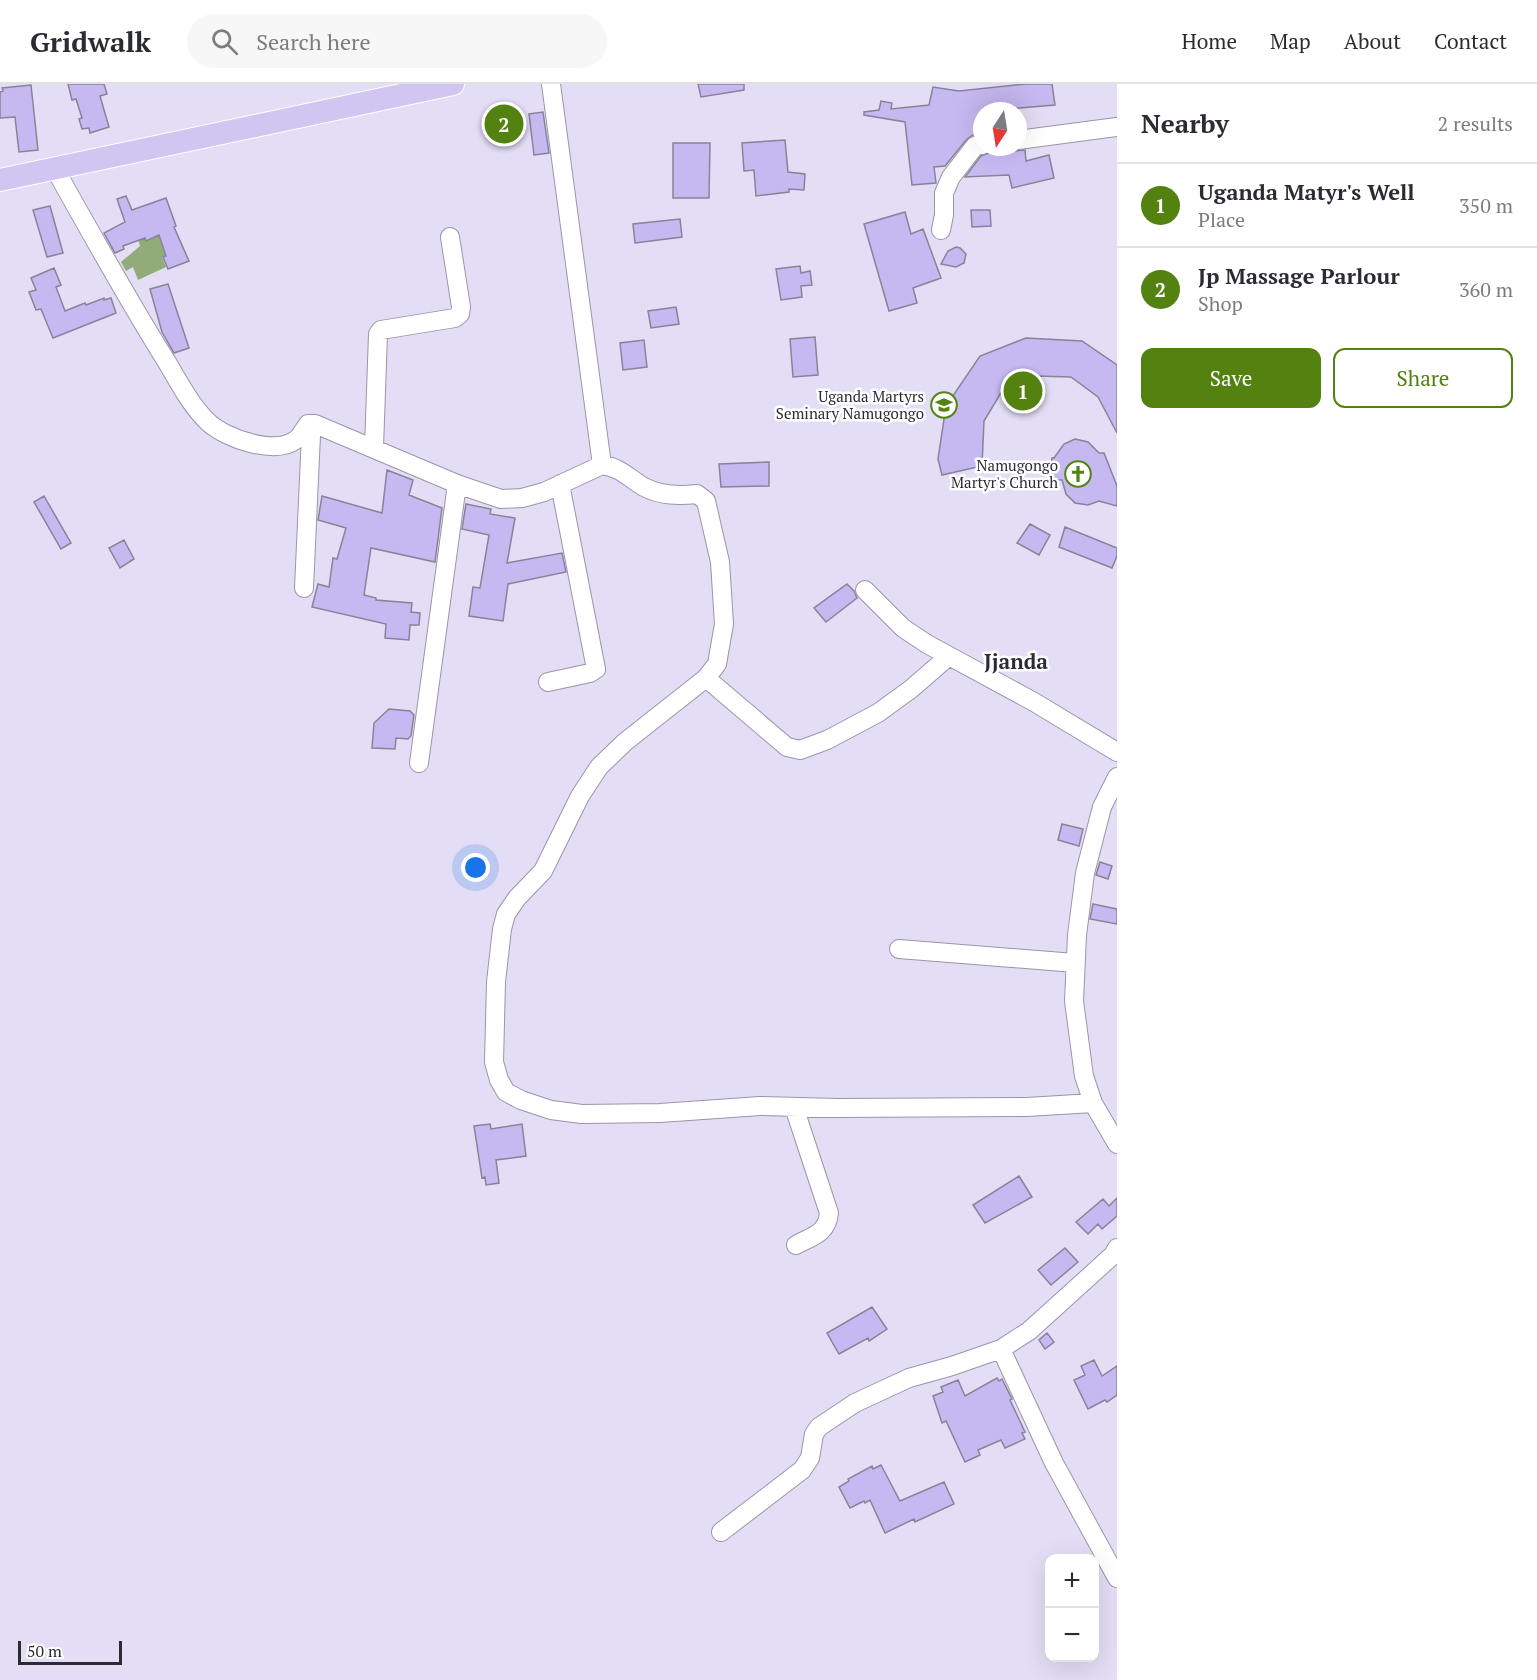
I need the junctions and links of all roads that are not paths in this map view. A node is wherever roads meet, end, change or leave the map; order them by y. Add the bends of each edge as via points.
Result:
1 (453, 84) edge
2 (551, 84) edge
3 (1117, 127) edge
4 (1027, 139) edge
5 (973, 149) edge
6 (55, 168) junction
7 (0, 180) edge
8 (941, 230) dead end
9 (450, 237) dead end
10 (315, 424) junction
11 (374, 448) junction
12 (602, 465) junction
13 (457, 484) junction
14 (560, 484) junction
15 (304, 588) dead end
16 (865, 590) dead end
17 (949, 656) junction
18 (706, 678) junction
19 (548, 682) dead end
20 (1117, 752) edge
21 (419, 763) dead end
22 (1117, 777) edge
23 (899, 949) dead end
24 (1075, 963) junction
25 (1093, 1103) junction
26 (794, 1107) junction
27 (1117, 1144) edge
28 (796, 1245) dead end
29 (1116, 1254) edge
30 (1001, 1349) junction
31 (721, 1532) dead end
32 (1117, 1578) edge

1 - 6 main road
2 - 12 street
3 - 4 street
5 - 8 street via 944,193
6 - 7 main road
6 - 10 street via 123,291 208,422 243,442 265,445 297,440 308,424
9 - 11 street via 460,314 381,330 378,334
10 - 11 street
10 - 15 street via 311,435
11 - 13 street
12 - 14 street
12 - 18 street via 655,492 697,494 706,501 720,562 724,624 717,664
13 - 14 street via 511,500
13 - 21 street
14 - 19 street via 596,669
16 - 17 street via 903,628
17 - 18 street via 878,713 800,750 787,747
17 - 20 street
18 - 26 street via 599,767 543,871 506,914 496,982 494,1062 506,1092 551,1110 582,1114
22 - 24 street via 1092,840
23 - 24 street
24 - 25 street via 1076,1028
25 - 26 street via 1027,1107
25 - 27 street
26 - 28 street via 829,1213 823,1230
29 - 30 street via 1029,1331
30 - 31 street via 909,1378 836,1415 815,1431 810,1458 802,1470
30 - 32 street via 1054,1463

